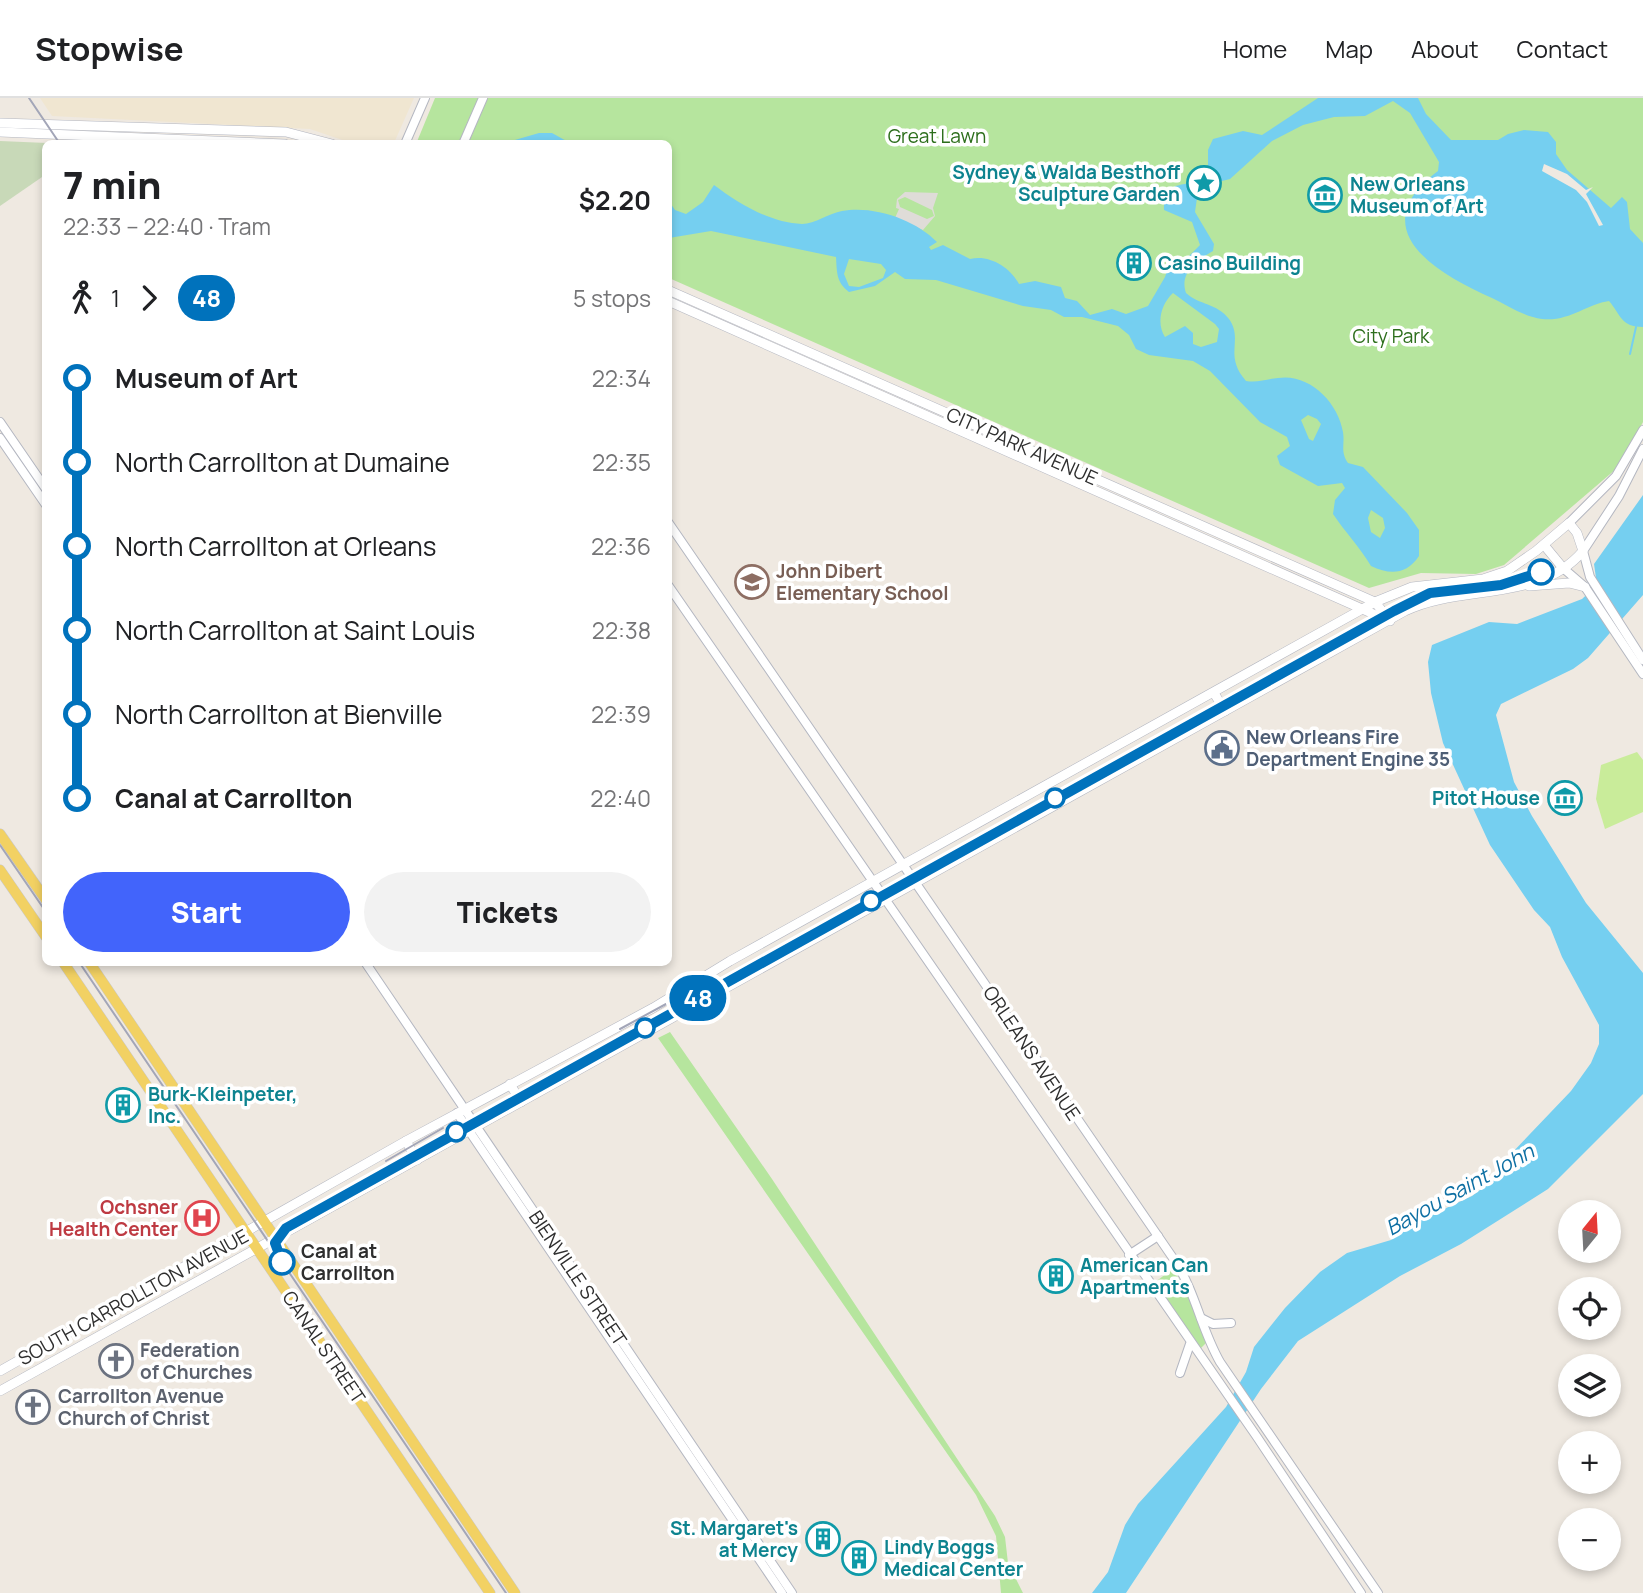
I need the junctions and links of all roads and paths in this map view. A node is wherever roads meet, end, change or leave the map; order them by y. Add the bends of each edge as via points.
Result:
1 (425, 98) edge
2 (483, 98) edge
3 (0, 123) edge
4 (0, 132) edge
5 (190, 140) edge
6 (317, 140) edge
7 (407, 140) edge
8 (465, 140) edge
9 (672, 292) edge
10 (672, 303) edge
11 (0, 422) edge
12 (1643, 430) edge
13 (0, 438) edge
14 (1643, 449) edge
15 (42, 483) edge
16 (42, 499) edge
17 (1569, 523) junction
18 (672, 528) edge
19 (1544, 545) junction
20 (1583, 551) junction
21 (1563, 568) junction
22 (1513, 587) junction
23 (1589, 588) junction
24 (672, 591) edge
25 (1375, 602) junction
26 (1364, 610) junction
27 (1390, 621) junction
28 (1643, 660) edge
29 (1643, 674) edge
30 (1214, 693) junction
31 (1225, 711) junction
32 (0, 834) edge
33 (902, 865) junction
34 (0, 870) edge
35 (873, 882) junction
36 (915, 882) junction
37 (42, 894) edge
38 (884, 899) junction
39 (42, 931) edge
40 (66, 966) edge
41 (92, 966) edge
42 (368, 966) edge
43 (653, 1008) junction
44 (661, 1023) junction
45 (510, 1084) junction
46 (521, 1102) junction
47 (461, 1111) junction
48 (473, 1130) junction
49 (406, 1141) junction
50 (417, 1160) junction
51 (329, 1187) junction
52 (339, 1202) junction
53 (266, 1223) junction
54 (247, 1234) junction
55 (1158, 1236) junction
56 (275, 1237) junction
57 (256, 1248) junction
58 (1129, 1255) junction
59 (183, 1270) junction
60 (191, 1285) junction
61 (1201, 1318) junction
62 (1231, 1323) dead end
63 (1190, 1344) junction
64 (0, 1371) edge
65 (1180, 1373) dead end
66 (2, 1387) edge
67 (490, 1593) edge
68 (515, 1593) edge
69 (782, 1593) edge
70 (792, 1593) edge
71 (1361, 1593) edge
72 (1378, 1593) edge

1 - 7 street
2 - 8 street
3 - 6 main road via 286,132
4 - 5 main road
9 - 25 main road, CITY PARK AVENUE
10 - 26 main road, CITY PARK AVENUE
11 - 15 street
12 - 17 street via 1616,476
13 - 16 street
14 - 20 street
17 - 19 main road, SOUTH CARROLLTON AVENUE
17 - 20 main road
18 - 33 street, ORLEANS AVENUE
19 - 21 main road
19 - 25 main road, SOUTH CARROLLTON AVENUE via 1492,577 1412,587
20 - 21 main road
20 - 23 street
21 - 22 main road
21 - 23 street
22 - 23 main road via 1569,583
22 - 27 main road, SOUTH CARROLLTON AVENUE via 1437,599
23 - 28 street via 1620,623
23 - 29 street
24 - 35 street, ORLEANS AVENUE
25 - 26 main road, SOUTH CARROLLTON AVENUE
25 - 27 main road
26 - 27 main road, CITY PARK AVENUE
26 - 30 main road, SOUTH CARROLLTON AVENUE
27 - 31 main road, SOUTH CARROLLTON AVENUE
30 - 31 main road
30 - 33 main road, SOUTH CARROLLTON AVENUE
31 - 36 main road, SOUTH CARROLLTON AVENUE
32 - 37 main road
33 - 35 main road, SOUTH CARROLLTON AVENUE
33 - 36 street, ORLEANS AVENUE
34 - 39 main road
35 - 38 street, ORLEANS AVENUE
35 - 43 main road, SOUTH CARROLLTON AVENUE
36 - 38 main road, SOUTH CARROLLTON AVENUE
36 - 55 street, ORLEANS AVENUE
38 - 44 main road, SOUTH CARROLLTON AVENUE
38 - 58 street, ORLEANS AVENUE
40 - 54 main road, CANAL STREET
41 - 53 main road, CANAL STREET
42 - 47 street, BIENVILLE STREET
43 - 44 main road
43 - 45 main road, SOUTH CARROLLTON AVENUE
44 - 46 main road, SOUTH CARROLLTON AVENUE
45 - 46 main road
45 - 47 main road, SOUTH CARROLLTON AVENUE
46 - 48 main road, SOUTH CARROLLTON AVENUE
47 - 48 street, BIENVILLE STREET
47 - 49 main road, SOUTH CARROLLTON AVENUE
48 - 50 main road, SOUTH CARROLLTON AVENUE
48 - 69 street, BIENVILLE STREET
48 - 70 street, BIENVILLE STREET
49 - 50 main road
49 - 51 main road, SOUTH CARROLLTON AVENUE
50 - 52 main road, SOUTH CARROLLTON AVENUE
51 - 52 main road
51 - 53 main road, SOUTH CARROLLTON AVENUE
52 - 56 main road, SOUTH CARROLLTON AVENUE
53 - 54 main road, SOUTH CARROLLTON AVENUE
53 - 56 main road, CANAL STREET
54 - 57 main road, CANAL STREET
54 - 59 main road, SOUTH CARROLLTON AVENUE
55 - 58 street
55 - 61 street, ORLEANS AVENUE via 1193,1290
56 - 57 main road, SOUTH CARROLLTON AVENUE
56 - 68 main road, CANAL STREET
57 - 60 main road, SOUTH CARROLLTON AVENUE
57 - 67 main road, CANAL STREET
58 - 63 street, ORLEANS AVENUE
59 - 60 main road
59 - 64 main road, SOUTH CARROLLTON AVENUE
60 - 66 main road, SOUTH CARROLLTON AVENUE
61 - 62 street via 1219,1325
61 - 72 street, ORLEANS AVENUE via 1213,1349
63 - 65 street
63 - 71 street, ORLEANS AVENUE

